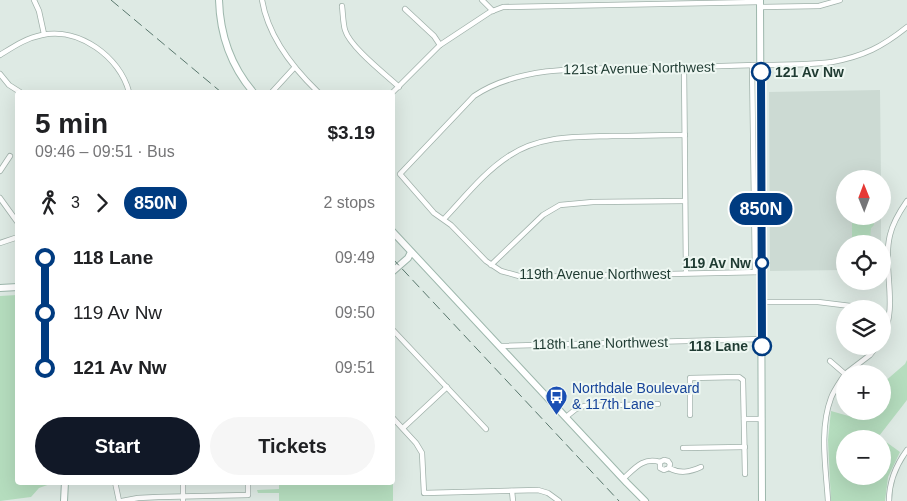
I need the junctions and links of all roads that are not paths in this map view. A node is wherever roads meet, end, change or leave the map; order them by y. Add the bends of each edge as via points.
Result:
1 (34, 0) edge
2 (219, 0) edge
3 (262, 0) edge
4 (482, 0) edge
5 (840, 0) edge
6 (760, 3) edge
7 (342, 6) dead end
8 (406, 9) dead end
9 (493, 11) junction
10 (907, 27) edge
11 (44, 34) junction
12 (440, 45) junction
13 (0, 55) edge
14 (752, 65) junction
15 (760, 65) junction
16 (684, 67) junction
17 (294, 68) junction
18 (0, 74) edge
19 (399, 87) junction
20 (17, 90) edge
21 (128, 90) edge
22 (251, 90) edge
23 (274, 90) edge
24 (316, 90) edge
25 (395, 90) edge
26 (685, 135) junction
27 (10, 156) dead end
28 (0, 170) edge
29 (0, 198) edge
30 (907, 201) edge
31 (685, 202) junction
32 (15, 219) edge
33 (444, 219) junction
34 (395, 234) edge
35 (15, 238) edge
36 (0, 243) edge
37 (411, 252) junction
38 (395, 264) edge
39 (491, 265) junction
40 (395, 269) edge
41 (758, 272) junction
42 (686, 273) junction
43 (15, 287) edge
44 (0, 288) edge
45 (889, 300) edge
46 (762, 302) junction
47 (836, 304) edge
48 (395, 332) edge
49 (762, 339) junction
50 (499, 346) junction
51 (870, 355) edge
52 (830, 361) dead end
53 (857, 365) edge
54 (836, 366) edge
55 (447, 387) junction
56 (836, 390) edge
57 (658, 404) dead end
58 (690, 415) dead end
59 (566, 417) junction
60 (744, 419) junction
61 (762, 419) junction
62 (395, 420) edge
63 (403, 428) junction
64 (486, 429) dead end
65 (745, 447) junction
66 (683, 448) dead end
67 (907, 450) edge
68 (701, 467) dead end
69 (745, 474) dead end
70 (622, 479) junction
71 (65, 485) edge
72 (116, 485) edge
73 (183, 485) edge
74 (248, 485) edge
75 (512, 491) junction
76 (183, 499) edge
77 (64, 501) edge
78 (120, 501) edge
79 (513, 501) edge
80 (559, 501) edge
81 (646, 501) edge
82 (762, 501) edge
83 (828, 501) edge
84 (889, 501) edge

1 - 11 street via 40,11
2 - 22 street via 223,36 229,53
3 - 17 street via 265,16
4 - 9 street
5 - 6 street via 819,6
6 - 9 street via 528,6
6 - 15 street
7 - 19 street via 349,38
8 - 12 street
9 - 12 street
10 - 15 street, 121st Avenue Northwest via 874,50 846,59
11 - 13 street
11 - 21 street via 71,37 95,47 111,60
12 - 19 street
14 - 15 street, 121st Avenue Northwest
14 - 16 street, 121st Avenue Northwest
14 - 41 street
15 - 41 street
16 - 26 street
16 - 33 street, 121st Avenue Northwest via 556,70 528,74 486,88 474,96 400,174 434,213
17 - 23 street
17 - 24 street
18 - 20 street
19 - 25 street
26 - 31 street
26 - 33 street via 571,137 526,146 489,172
27 - 28 street
29 - 32 street
30 - 45 street via 889,237
31 - 39 street via 560,205 543,214
31 - 42 street
33 - 39 street
34 - 37 street
35 - 36 street
37 - 38 street
37 - 40 street
37 - 50 street
39 - 42 street, 119th Avenue Northwest via 509,274 529,277
41 - 42 street, 119th Avenue Northwest
41 - 46 street
43 - 44 street
46 - 47 street
46 - 49 street
48 - 55 street
49 - 50 street, 118th Lane Northwest
49 - 61 street
50 - 59 street
51 - 53 street
52 - 54 street
55 - 63 street
55 - 64 street
56 - 83 street via 826,416
57 - 59 street via 584,406
58 - 60 street via 690,378 739,378 744,380
59 - 70 street
60 - 61 street
60 - 65 street
61 - 82 street
62 - 63 street
63 - 75 street via 422,453 424,493
65 - 66 street
65 - 69 street
67 - 84 street via 894,473
68 - 70 street via 675,472 669,468 668,460 648,460
70 - 81 street
71 - 77 street
72 - 78 street
73 - 76 street
74 - 76 street via 248,495
75 - 79 street
75 - 80 street via 543,491
76 - 78 street

